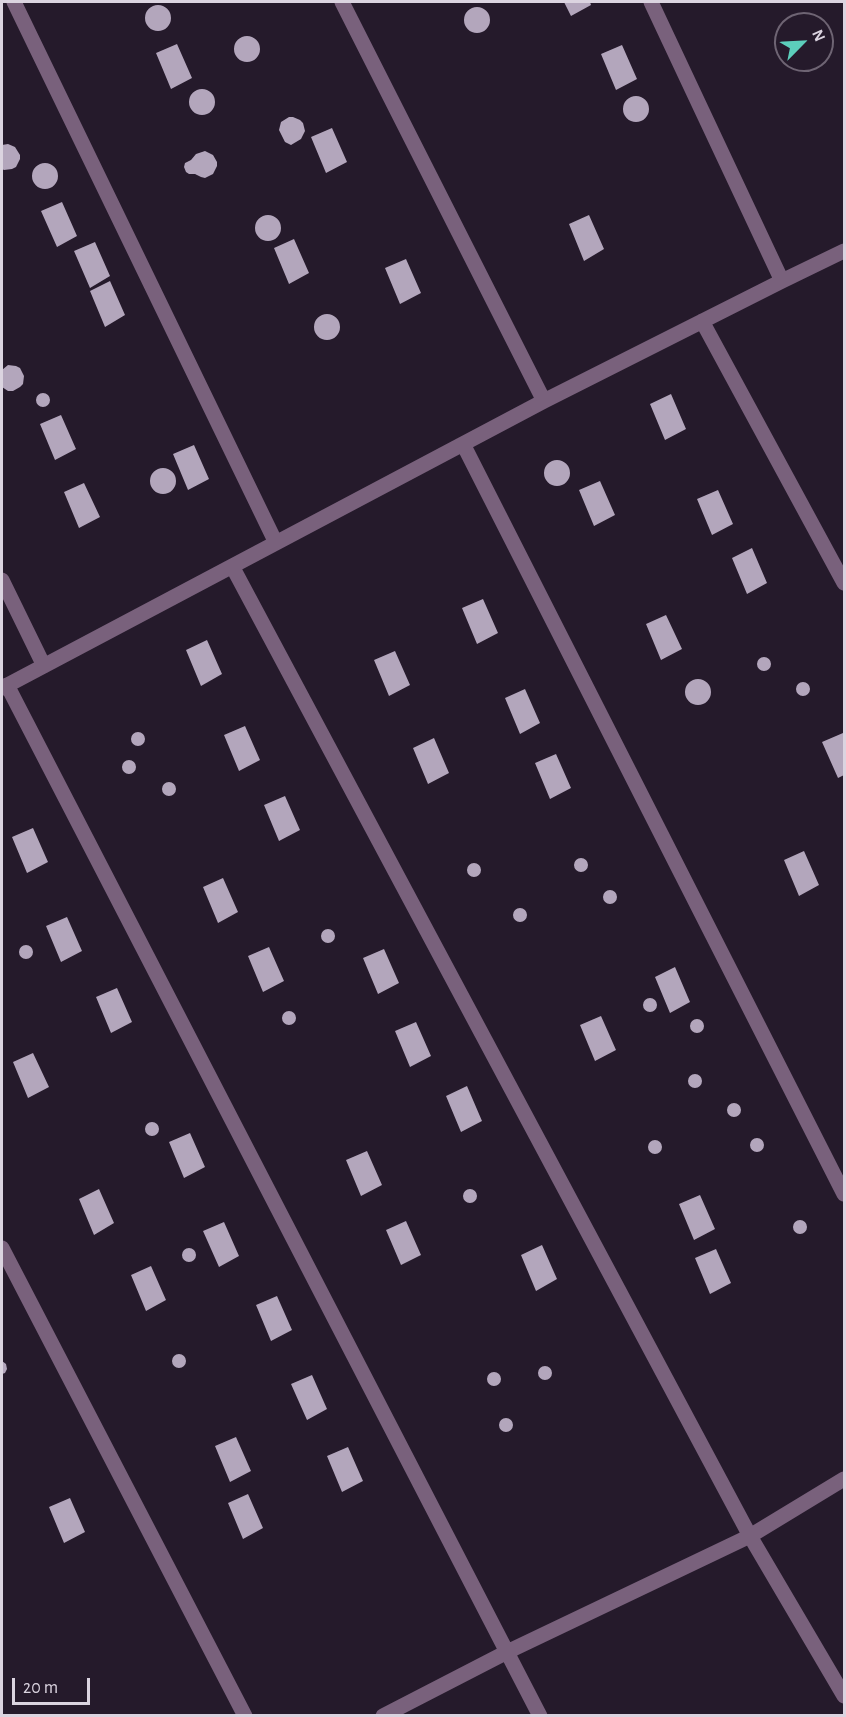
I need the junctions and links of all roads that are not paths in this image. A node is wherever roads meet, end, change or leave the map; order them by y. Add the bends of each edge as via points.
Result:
1 (14, 2) edge
2 (342, 2) edge
3 (651, 2) edge
4 (844, 251) edge
5 (782, 281) junction
6 (702, 321) junction
7 (544, 401) junction
8 (463, 444) junction
9 (276, 543) junction
10 (232, 566) junction
11 (2, 580) edge
12 (844, 583) edge
13 (44, 666) junction
14 (4, 686) edge
15 (844, 1194) edge
16 (2, 1248) edge
17 (844, 1479) edge
18 (750, 1536) junction
19 (507, 1652) junction
20 (844, 1696) edge
21 (245, 1716) edge
22 (383, 1716) edge
23 (540, 1716) edge

1 - 9 street
2 - 7 street
3 - 5 street
4 - 5 street
5 - 6 street
6 - 7 street
6 - 12 street
7 - 8 street
8 - 9 street
8 - 15 street
9 - 10 street
10 - 13 street
10 - 18 street
11 - 13 street
13 - 14 street
14 - 19 street
16 - 21 street
17 - 18 street
18 - 19 street
18 - 20 street
19 - 22 street
19 - 23 street

